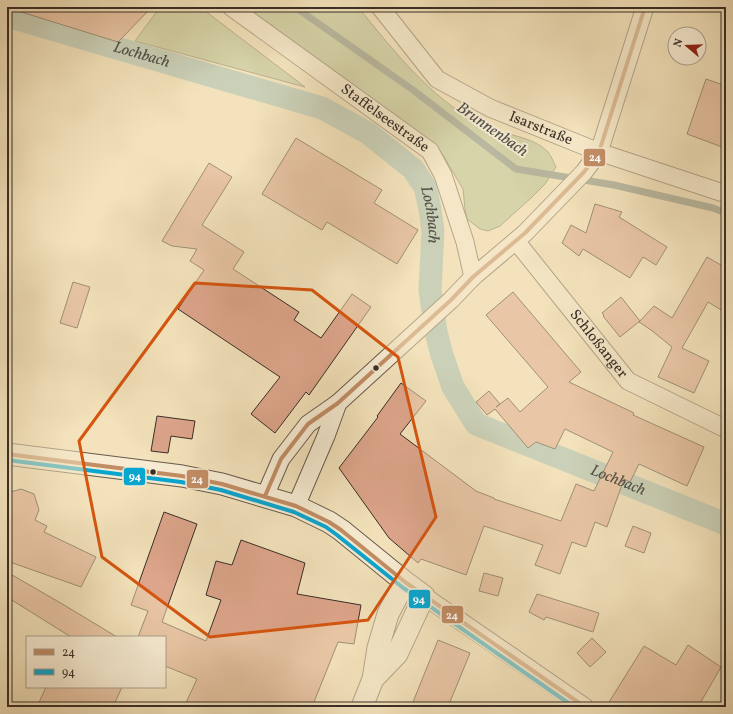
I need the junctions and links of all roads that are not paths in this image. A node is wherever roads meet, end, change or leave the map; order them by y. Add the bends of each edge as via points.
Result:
1 (231, 7) edge
2 (380, 7) edge
3 (645, 7) edge
4 (599, 152) junction
5 (726, 194) edge
6 (520, 237) junction
7 (473, 277) junction
8 (338, 403) junction
9 (726, 429) edge
10 (7, 454) edge
11 (265, 496) junction
12 (296, 506) junction
13 (405, 582) junction
14 (424, 596) junction
15 (373, 679) junction
16 (362, 707) edge
17 (586, 707) edge

1 - 7 street, Staffelseestraße via 430,151 443,175 465,242
2 - 4 street, Isarstraße via 437,79 490,108
3 - 4 street
4 - 5 street, Isarstraße
4 - 6 street via 584,172
6 - 7 street
6 - 9 street, Schloßanger via 628,381
7 - 8 street
8 - 11 street via 308,424 281,459
8 - 12 street
10 - 11 street via 182,476
11 - 12 street
12 - 13 street via 338,528
13 - 14 street
13 - 15 street via 388,614 378,648
14 - 15 street via 397,654
14 - 17 street
15 - 16 street

